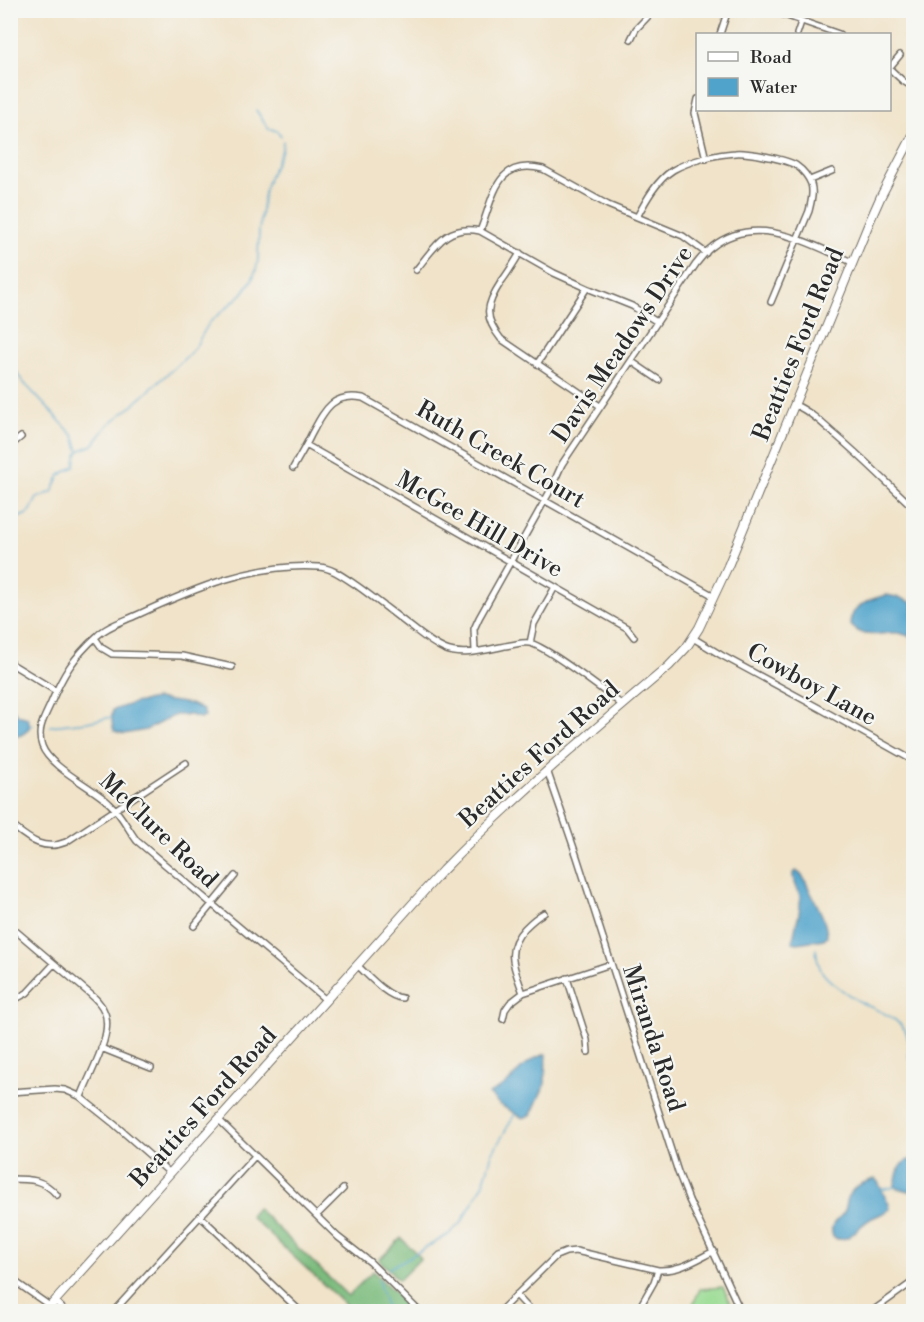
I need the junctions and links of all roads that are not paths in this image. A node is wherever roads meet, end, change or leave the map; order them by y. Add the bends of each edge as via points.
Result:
1 (654, 10) edge
2 (728, 10) edge
3 (770, 10) edge
4 (801, 21) junction
5 (720, 33) edge
6 (797, 33) edge
7 (836, 33) edge
8 (631, 39) dead end
9 (900, 55) dead end
10 (891, 67) edge
11 (891, 69) edge
12 (914, 88) edge
13 (696, 108) edge
14 (914, 133) edge
15 (706, 159) junction
16 (832, 171) dead end
17 (810, 180) junction
18 (637, 217) junction
19 (480, 231) junction
20 (797, 239) junction
21 (706, 253) junction
22 (520, 254) junction
23 (852, 262) junction
24 (416, 270) dead end
25 (587, 288) junction
26 (771, 302) dead end
27 (657, 322) junction
28 (631, 361) junction
29 (537, 364) junction
30 (659, 380) dead end
31 (795, 405) junction
32 (600, 406) junction
33 (21, 436) dead end
34 (306, 445) junction
35 (10, 446) edge
36 (293, 468) dead end
37 (545, 500) junction
38 (914, 508) edge
39 (511, 562) junction
40 (555, 587) junction
41 (714, 596) junction
42 (634, 637) dead end
43 (95, 638) junction
44 (693, 638) junction
45 (530, 643) junction
46 (475, 651) junction
47 (10, 663) edge
48 (232, 667) dead end
49 (56, 691) junction
50 (622, 705) junction
51 (914, 761) edge
52 (186, 763) dead end
53 (547, 770) junction
54 (116, 810) junction
55 (10, 824) edge
56 (235, 876) dead end
57 (211, 905) junction
58 (544, 913) dead end
59 (10, 926) edge
60 (194, 926) dead end
61 (54, 964) junction
62 (611, 964) junction
63 (357, 965) junction
64 (567, 978) junction
65 (523, 993) junction
66 (402, 998) dead end
67 (326, 1000) junction
68 (10, 1002) edge
69 (503, 1019) dead end
70 (101, 1048) junction
71 (588, 1052) dead end
72 (151, 1068) dead end
73 (10, 1092) edge
74 (81, 1097) junction
75 (218, 1119) junction
76 (255, 1156) junction
77 (170, 1173) junction
78 (10, 1179) edge
79 (343, 1189) dead end
80 (57, 1195) dead end
81 (316, 1215) junction
82 (200, 1216) junction
83 (714, 1251) junction
84 (658, 1270) junction
85 (10, 1278) edge
86 (914, 1281) edge
87 (516, 1295) junction
88 (51, 1308) edge
89 (66, 1311) edge
90 (113, 1311) edge
91 (301, 1311) edge
92 (420, 1311) edge
93 (499, 1311) edge
94 (532, 1311) edge
95 (638, 1311) edge
96 (741, 1311) edge
97 (871, 1311) edge

1 - 8 street
2 - 5 street
3 - 4 street
4 - 6 street
4 - 7 street
9 - 10 street
11 - 12 street
13 - 15 street
14 - 23 main road, Beatties Ford Road
15 - 17 street via 743,153 784,160 797,166
15 - 18 street via 671,171 659,182
16 - 17 street
17 - 20 street via 813,196
18 - 19 street via 543,169 523,166 499,181
18 - 21 street via 683,236
19 - 22 street
19 - 24 street via 468,228 448,234
20 - 21 street, Davis Meadows Drive via 757,231 723,240
20 - 23 street, Davis Meadows Drive
20 - 26 street
21 - 27 street, Davis Meadows Drive
22 - 25 street
22 - 29 street via 489,304 489,316 501,339
23 - 31 main road, Beatties Ford Road
25 - 27 street via 632,306
25 - 29 street
27 - 28 street, Davis Meadows Drive
28 - 30 street
28 - 32 street, Davis Meadows Drive
29 - 32 street
31 - 38 street via 844,442
31 - 41 main road, Beatties Ford Road
32 - 37 street, Davis Meadows Drive via 562,464
33 - 35 street
34 - 36 street, Ruth Creek Court
34 - 37 street, Ruth Creek Court via 329,406 345,398 363,398
34 - 39 street, McGee Hill Drive
37 - 39 street, Davis Meadows Drive
37 - 41 street, Ruth Creek Court
39 - 40 street, McGee Hill Drive
39 - 46 street, Davis Meadows Drive via 476,624
40 - 42 street, McGee Hill Drive via 627,628
40 - 45 street via 534,624
41 - 44 main road, Beatties Ford Road
43 - 46 street, McClure Road via 148,610 211,585 266,570 320,567 350,581 444,649
43 - 48 street via 111,654 182,656
43 - 49 street, McClure Road via 74,659
44 - 50 main road, Beatties Ford Road via 679,656
44 - 51 street, Cowboy Lane
45 - 46 street, McClure Road
45 - 50 street
47 - 49 street
49 - 54 street, McClure Road via 40,737 47,756
50 - 53 main road, Beatties Ford Road
52 - 54 street
53 - 62 street, Miranda Road
53 - 63 main road, Beatties Ford Road via 443,870
54 - 55 street via 59,845 36,843
54 - 57 street, McClure Road via 137,841
56 - 57 street
57 - 60 street
57 - 67 street, McClure Road
58 - 65 street via 514,943 513,964
59 - 61 street
61 - 68 street via 27,993
61 - 70 street via 104,1009 108,1025
62 - 64 street
62 - 83 street, Miranda Road via 678,1172
63 - 66 street via 388,993
63 - 67 main road, Beatties Ford Road
64 - 65 street
64 - 71 street
65 - 69 street via 510,1003
67 - 75 main road, Beatties Ford Road
70 - 72 street
70 - 74 street
73 - 74 street via 55,1089
74 - 77 street
75 - 76 street
75 - 77 main road, Beatties Ford Road
76 - 81 street
76 - 82 street
77 - 88 main road, Beatties Ford Road
78 - 80 street via 42,1182
79 - 81 street
81 - 92 street
82 - 90 street
82 - 91 street
83 - 84 street via 683,1266
83 - 96 street, Miranda Road
84 - 87 street via 566,1252 556,1256
84 - 95 street
85 - 88 street
86 - 97 street
87 - 93 street
87 - 94 street
88 - 89 street

